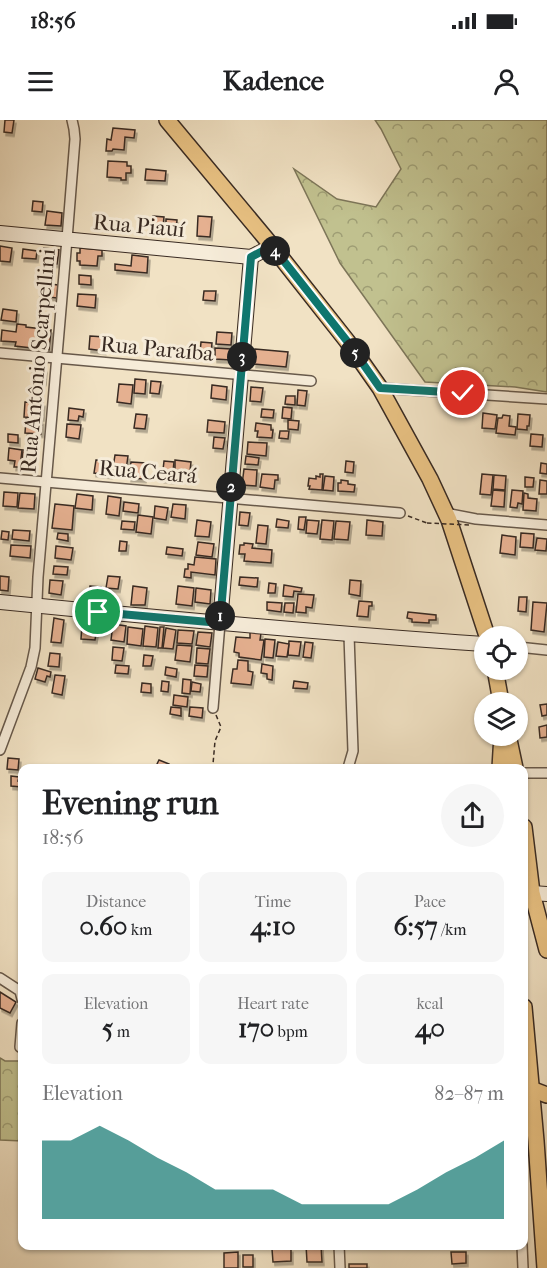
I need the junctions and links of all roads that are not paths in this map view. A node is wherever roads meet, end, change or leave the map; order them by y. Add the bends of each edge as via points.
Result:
1 (72, 120) edge
2 (167, 120) edge
3 (0, 233) edge
4 (67, 239) junction
5 (272, 246) junction
6 (251, 257) junction
7 (0, 353) edge
8 (57, 358) junction
9 (241, 375) junction
10 (311, 381) dead end
11 (380, 388) junction
12 (547, 399) edge
13 (0, 478) edge
14 (47, 482) junction
15 (230, 498) junction
16 (400, 513) road end
17 (446, 513) junction
18 (547, 525) edge
19 (0, 602) edge
20 (37, 606) junction
21 (220, 623) junction
22 (485, 626) edge
23 (350, 635) junction
24 (474, 643) edge
25 (528, 648) edge
26 (547, 650) edge
27 (213, 708) road end
28 (501, 746) edge
29 (510, 746) edge
30 (0, 750) edge
31 (349, 764) edge
32 (500, 764) edge
33 (514, 764) edge
34 (528, 773) edge
35 (547, 773) edge
36 (528, 843) edge
37 (540, 893) edge
38 (547, 950) edge
39 (0, 978) edge
40 (18, 991) edge
41 (528, 1054) edge
42 (531, 1089) junction
43 (547, 1095) edge
44 (541, 1136) edge
45 (339, 1250) edge
46 (522, 1250) edge
47 (340, 1268) edge
48 (523, 1268) edge
49 (545, 1268) edge

1 - 4 street, Rua Antônio Scarpellini via 75,139
2 - 5 main road
3 - 4 street, Rua Piauí
4 - 6 street, Rua Piauí
4 - 8 street, Rua Antônio Scarpellini
5 - 6 street
5 - 11 main road
6 - 9 street
7 - 8 street, Rua Paraíba
8 - 9 street, Rua Paraíba
8 - 14 street, Rua Antônio Scarpellini
9 - 10 street, Rua Paraíba
9 - 15 street
11 - 12 street
11 - 17 main road
13 - 14 street, Rua Ceará
14 - 15 street, Rua Ceará
14 - 20 street, Rua Antônio Scarpellini
15 - 16 street, Rua Ceará
15 - 21 street
17 - 18 street
17 - 22 main road
19 - 20 street
20 - 21 street
20 - 30 street, Rua Antônio Scarpellini via 31,667
21 - 23 street
21 - 27 street
23 - 24 street
23 - 31 street via 353,751
25 - 26 street
28 - 32 main road
29 - 33 main road
34 - 35 street
36 - 37 main road
37 - 38 main road
39 - 40 street
41 - 42 main road
42 - 43 main road
42 - 44 main road
44 - 49 main road
45 - 47 street
46 - 48 street

